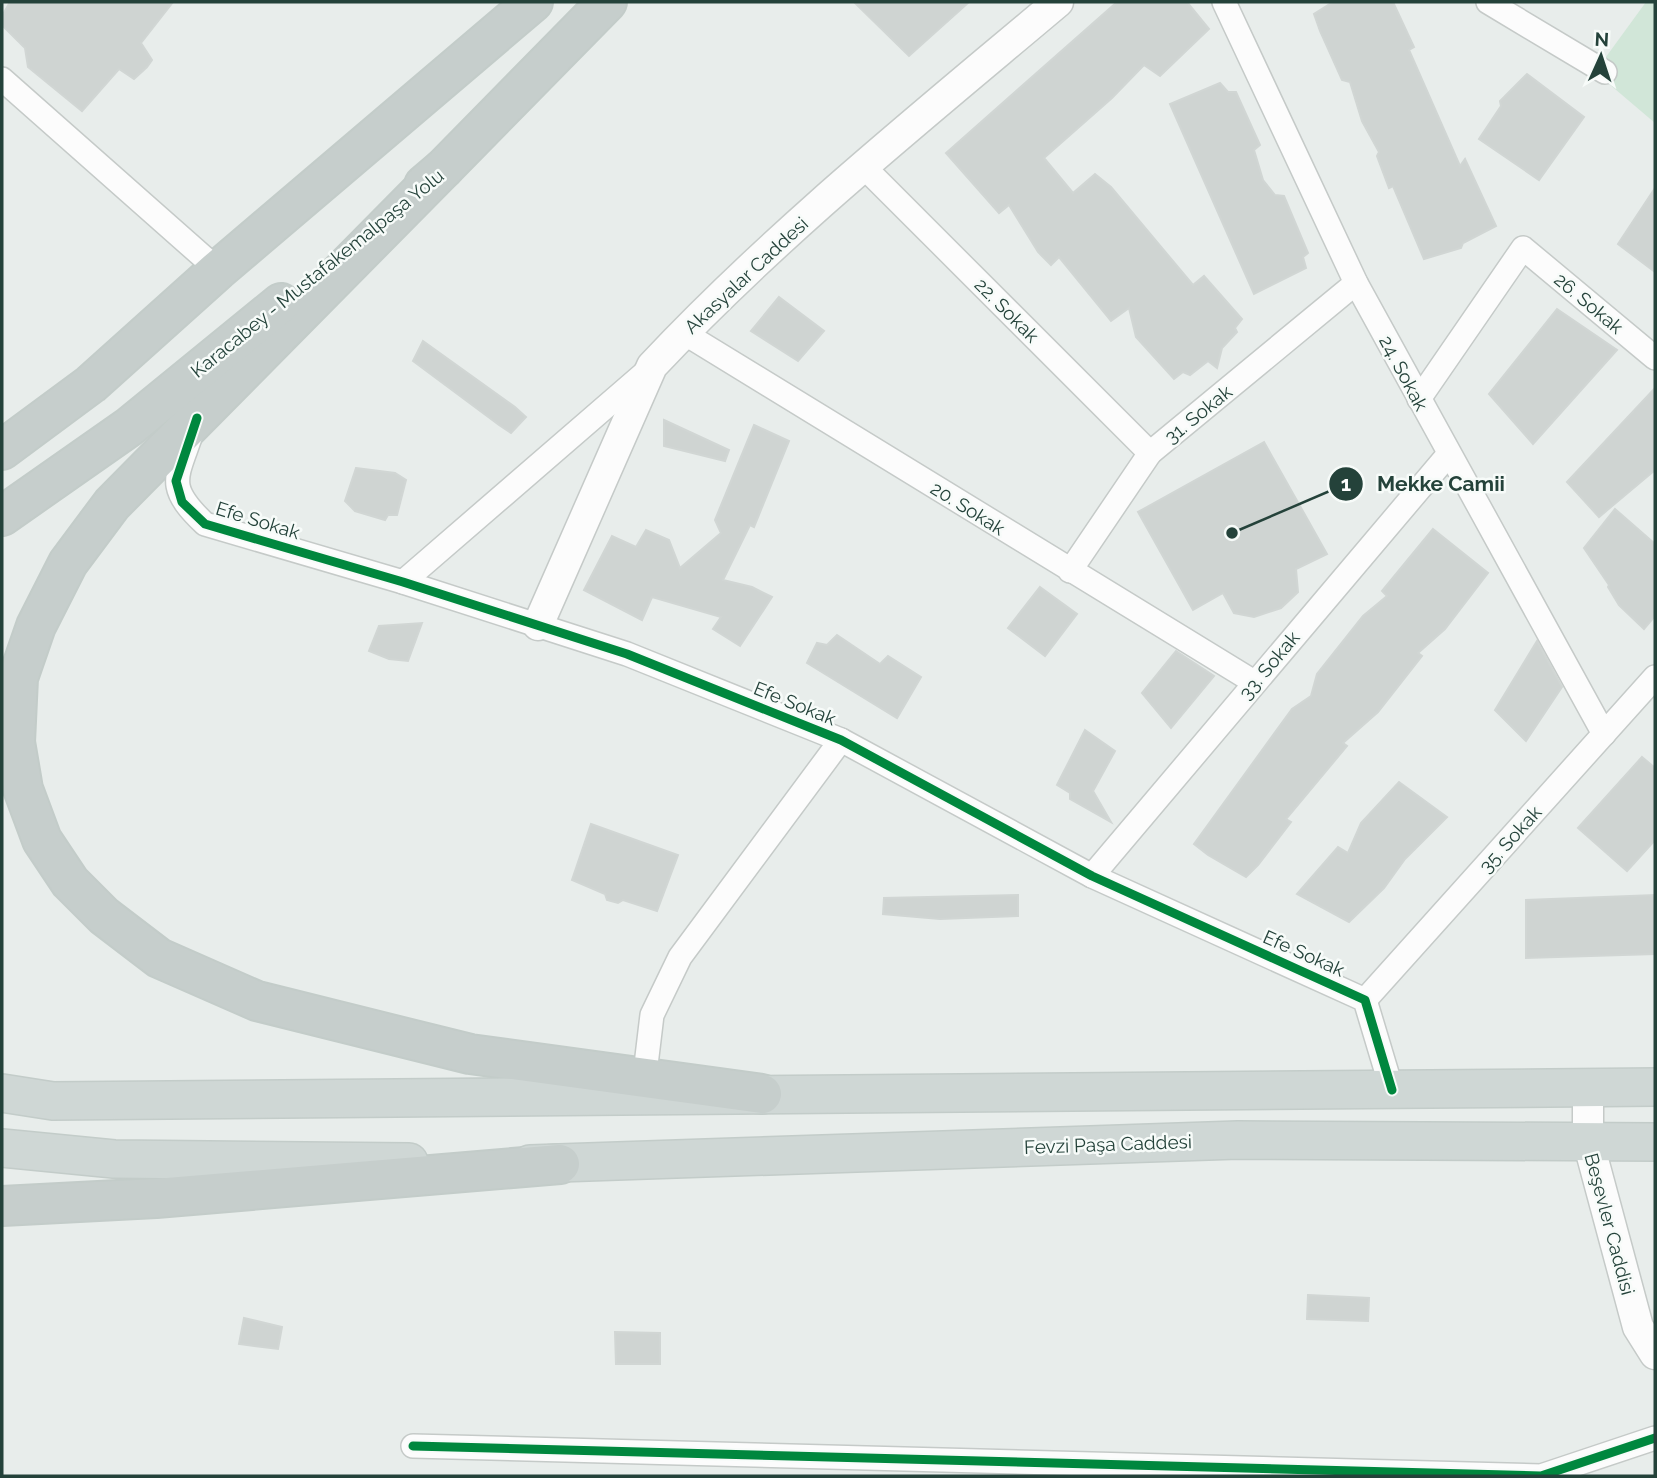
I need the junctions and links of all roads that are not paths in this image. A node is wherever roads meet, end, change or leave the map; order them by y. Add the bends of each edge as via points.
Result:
1 (533, 2) edge
2 (607, 2) edge
3 (1058, 2) edge
4 (1224, 2) edge
5 (1488, 2) edge
6 (1605, 72) dead end
7 (2, 79) edge
8 (863, 166) junction
9 (444, 168) junction
10 (218, 270) junction
11 (1356, 284) junction
12 (684, 333) junction
13 (1655, 358) edge
14 (652, 366) junction
15 (1419, 399) junction
16 (197, 418) junction
17 (18, 424) edge
18 (2, 450) edge
19 (1150, 453) junction
20 (1448, 455) junction
21 (2, 516) edge
22 (1070, 571) junction
23 (403, 582) junction
24 (538, 625) junction
25 (1655, 677) edge
26 (1254, 682) junction
27 (1604, 734) junction
28 (841, 740) junction
29 (1092, 876) junction
30 (1365, 1000) junction
31 (643, 1086) junction
32 (1587, 1087) junction
33 (1655, 1087) edge
34 (1392, 1090) junction
35 (2, 1093) edge
36 (762, 1094) joint
37 (1588, 1141) junction
38 (1655, 1142) edge
39 (2, 1148) edge
40 (560, 1164) junction
41 (2, 1206) edge
42 (1655, 1354) edge
43 (1655, 1438) edge
44 (413, 1446) dead end
45 (1541, 1476) edge

1 - 10 highway
2 - 9 highway, Karacabey - Mustafakemalpaşa Yolu
3 - 8 street, Akasyalar Caddesi
4 - 11 street, 24. Sokak
5 - 6 street
7 - 10 street
8 - 12 street, Akasyalar Caddesi
8 - 19 street, 22. Sokak
9 - 16 highway
9 - 21 highway, Karacabey - Mustafakemalpaşa Yolu via 129,427
10 - 17 highway via 90,384
11 - 15 street, 24. Sokak
11 - 19 street, 31. Sokak
12 - 14 street, Akasyalar Caddesi
12 - 22 street, 20. Sokak
13 - 15 street, 26. Sokak via 1523,248
14 - 23 street
14 - 24 street, Akasyalar Caddesi
15 - 20 street, 24. Sokak
16 - 23 street, Efe Sokak via 176,481 181,502 205,524
16 - 31 highway via 112,504 68,563 36,626 18,678 15,742 23,789 42,840 69,882 159,958 257,1000 470,1054
17 - 18 highway
19 - 22 street, 31. Sokak
20 - 26 street, 33. Sokak
20 - 27 street, 24. Sokak
22 - 26 street, 20. Sokak
23 - 24 street, Efe Sokak
24 - 28 street, Efe Sokak via 627,654
25 - 27 street, 35. Sokak
26 - 29 street, 33. Sokak
27 - 30 street, 35. Sokak
28 - 29 street, Efe Sokak
28 - 31 street via 680,957 652,1016
29 - 30 street, Efe Sokak
30 - 34 street
31 - 35 main road via 53,1101
31 - 36 highway
32 - 33 main road
32 - 34 main road
32 - 37 street, Beşevler Caddisi
34 - 36 main road
37 - 38 main road, Fevzi Paşa Caddesi
37 - 40 main road, Fevzi Paşa Caddesi via 1238,1140
37 - 42 street, Beşevler Caddisi via 1638,1327
39 - 40 main road, Fevzi Paşa Caddesi via 114,1159
40 - 41 highway via 156,1198
43 - 45 street
44 - 45 street

